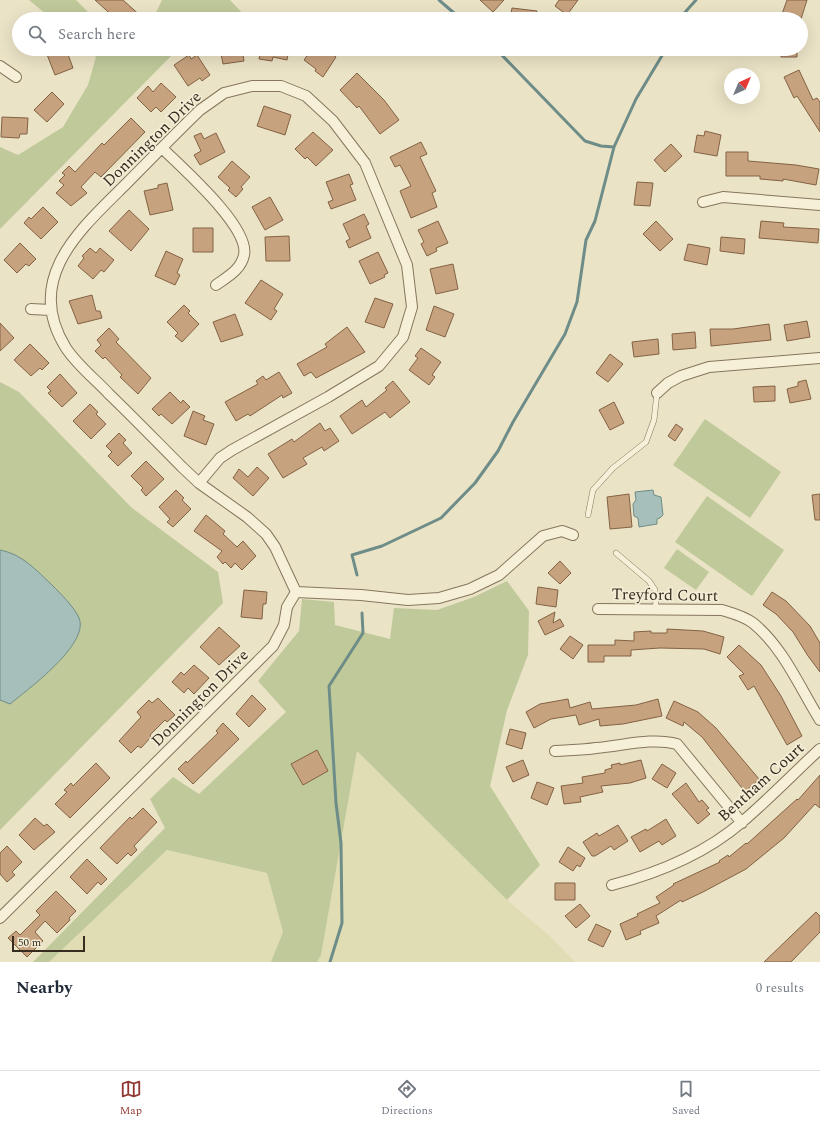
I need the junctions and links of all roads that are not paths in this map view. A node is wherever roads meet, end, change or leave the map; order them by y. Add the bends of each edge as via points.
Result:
1 (0, 66) edge
2 (16, 77) dead end
3 (162, 148) junction
4 (703, 202) dead end
5 (820, 205) edge
6 (216, 285) dead end
7 (31, 309) dead end
8 (51, 310) junction
9 (820, 358) edge
10 (657, 393) joint
11 (198, 483) junction
12 (588, 515) dead end
13 (573, 535) dead end
14 (616, 553) dead end
15 (296, 592) junction
16 (656, 608) junction
17 (598, 609) dead end
18 (820, 720) edge
19 (820, 749) edge
20 (555, 751) dead end
21 (742, 823) junction
22 (612, 885) dead end
23 (0, 918) edge

1 - 2 street
3 - 6 street via 228,216 243,240 244,255 237,270
3 - 8 street, Donnington Drive via 71,241 54,281
3 - 11 street, Donnington Drive via 211,101 237,88 281,86 306,96 333,121 365,163 407,265 412,307 402,337 379,366 232,450 220,458
4 - 5 street via 723,197
7 - 8 street
8 - 11 street, Donnington Drive via 60,338 78,362
9 - 10 street via 694,370 668,383
10 - 12 lane via 654,420 646,442 613,468 593,490
11 - 15 street, Donnington Drive via 247,517 266,534 275,547
13 - 15 street via 562,531 543,536 499,575 470,589 439,598 408,600
14 - 16 lane via 650,581 655,590
15 - 23 street, Donnington Drive via 287,607 284,625 273,646
16 - 17 street, Treyford Court
16 - 18 street, Treyford Court via 722,610 752,622 778,650
19 - 21 street, Bentham Court
20 - 21 street via 665,740 677,744
21 - 22 street, Bentham Court via 693,855 642,877

